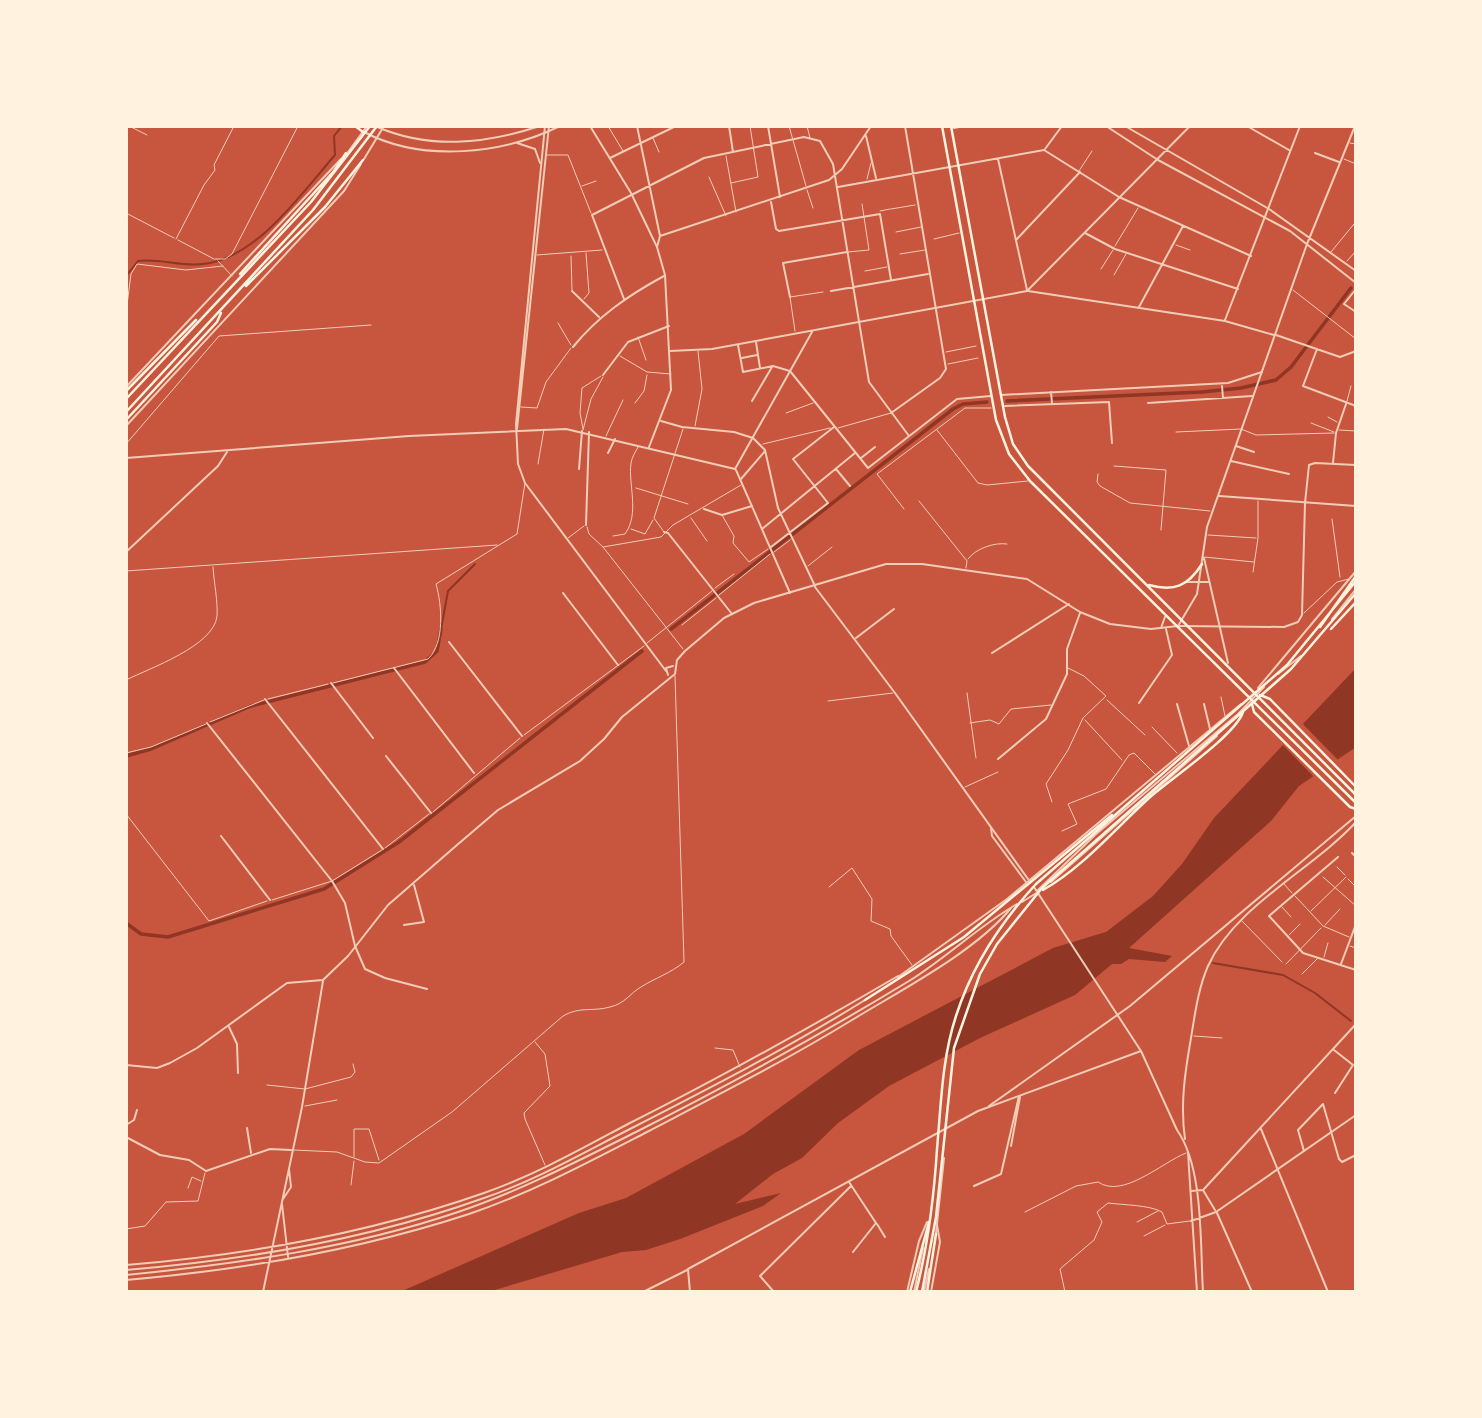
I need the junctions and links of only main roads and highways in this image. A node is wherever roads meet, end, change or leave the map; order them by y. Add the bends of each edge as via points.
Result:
1 (355, 126) edge
2 (372, 126) edge
3 (942, 126) edge
4 (952, 128) edge
5 (363, 132) road end
6 (346, 153) road end
7 (363, 160) road end
8 (231, 285) junction
9 (238, 293) junction
10 (222, 309) junction
11 (206, 311) junction
12 (126, 389) edge
13 (126, 399) edge
14 (126, 412) edge
15 (126, 420) edge
16 (1202, 564) road end
17 (1356, 573) edge
18 (1356, 581) edge
19 (1149, 585) junction
20 (1356, 591) edge
21 (1356, 602) edge
22 (1317, 632) junction
23 (1323, 635) junction
24 (1264, 698) junction
25 (1255, 706) junction
26 (1243, 712) junction
27 (1356, 787) edge
28 (1356, 795) edge
29 (1356, 803) edge
30 (1356, 809) edge
31 (1118, 812) junction
32 (1033, 895) road end
33 (865, 1000) road end
34 (912, 1292) edge
35 (926, 1292) edge

1 - 5 main road
2 - 8 main road via 311,202
2 - 9 main road via 313,210
3 - 25 main road via 993,408 1004,446 1030,481
4 - 19 main road via 1013,444 1028,466
6 - 8 main road
7 - 9 main road via 325,206
8 - 11 main road
9 - 10 main road
10 - 14 main road
10 - 15 main road via 217,322
11 - 12 main road
11 - 13 main road
16 - 19 main road via 1187,582 1172,589
17 - 22 main road
18 - 22 main road
19 - 24 main road
20 - 23 main road
21 - 23 main road
22 - 31 main road via 1276,676
23 - 26 main road
24 - 27 main road
24 - 28 main road
25 - 29 main road
25 - 30 main road
26 - 32 main road via 1200,757 1046,889
26 - 35 main road via 1042,888 997,944 977,982 954,1048 935,1252
31 - 33 main road via 964,937
31 - 34 main road via 1016,906 974,971 948,1047 931,1216

